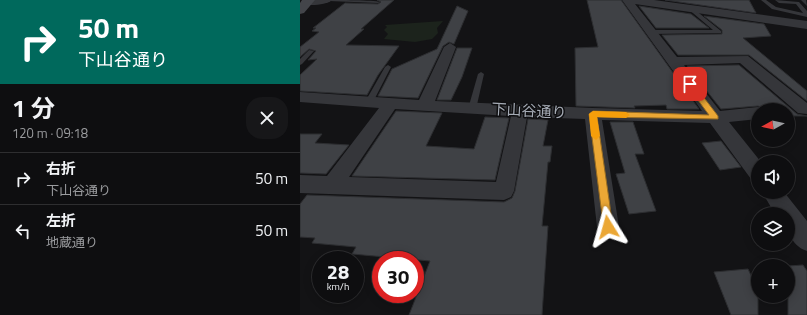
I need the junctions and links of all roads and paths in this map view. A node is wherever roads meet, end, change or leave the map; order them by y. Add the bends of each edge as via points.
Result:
1 (328, 0) edge
2 (626, 0) edge
3 (632, 0) edge
4 (763, 0) edge
5 (777, 0) edge
6 (803, 0) edge
7 (378, 2) dead end
8 (305, 4) edge
9 (807, 4) edge
10 (689, 7) junction
11 (807, 14) edge
12 (807, 25) edge
13 (650, 32) junction
14 (450, 47) dead end
15 (311, 50) dead end
16 (673, 61) junction
17 (300, 64) edge
18 (388, 67) dead end
19 (300, 70) edge
20 (481, 74) dead end
21 (300, 97) edge
22 (369, 102) junction
23 (391, 103) junction
24 (425, 105) junction
25 (472, 109) junction
26 (806, 109) edge
27 (795, 110) edge
28 (520, 112) junction
29 (593, 114) junction
30 (751, 114) edge
31 (716, 118) junction
32 (751, 164) edge
33 (300, 184) edge
34 (332, 186) junction
35 (778, 199) edge
36 (608, 227) dead end
37 (803, 229) edge

1 - 7 lane
1 - 8 street
2 - 13 street
3 - 10 street
4 - 11 lane via 780,10
5 - 11 lane via 797,3
6 - 9 lane
10 - 12 street
10 - 13 lane via 719,32
13 - 16 street
14 - 24 street
15 - 17 lane
16 - 26 street via 743,59
16 - 31 street
17 - 19 lane via 303,67
18 - 22 lane
20 - 25 lane
21 - 22 street, 下山谷通り
22 - 23 street, 下山谷通り
23 - 24 street, 下山谷通り
23 - 34 street
24 - 25 street, 下山谷通り
25 - 28 street, 下山谷通り
26 - 27 street
28 - 29 street, 下山谷通り
28 - 34 street via 504,191
29 - 31 street, 下山谷通り
29 - 36 street
30 - 31 street, 下山谷通り
31 - 32 street
33 - 34 street
35 - 37 street

